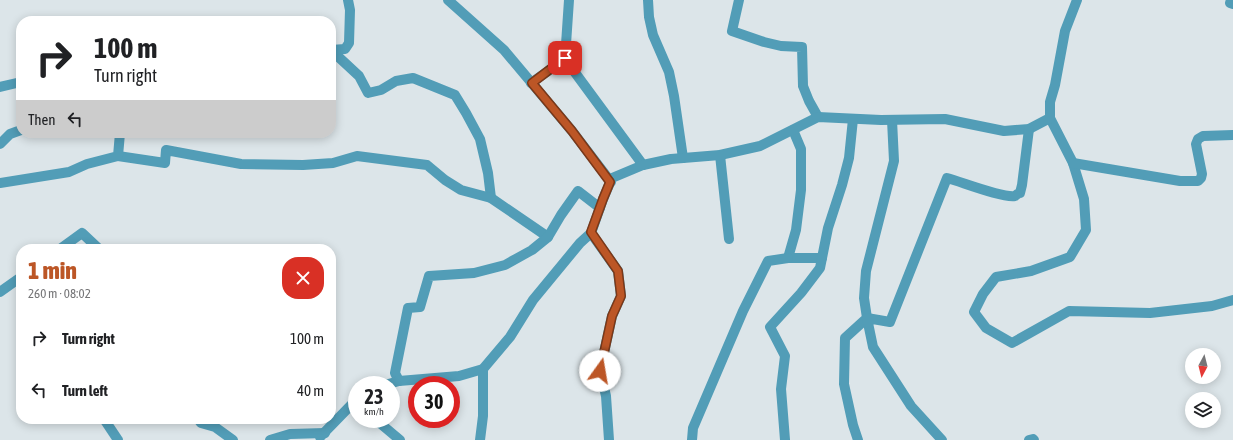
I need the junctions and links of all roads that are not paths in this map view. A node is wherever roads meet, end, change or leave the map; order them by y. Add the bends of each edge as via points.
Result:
1 (348, 0) edge
2 (448, 0) edge
3 (569, 0) edge
4 (648, 0) edge
5 (739, 0) edge
6 (1077, 0) edge
7 (1231, 0) edge
8 (1233, 4) edge
9 (336, 49) edge
10 (336, 55) edge
11 (565, 58) junction
12 (16, 83) edge
13 (532, 83) junction
14 (0, 87) edge
15 (818, 118) junction
16 (1050, 118) junction
17 (853, 119) junction
18 (892, 120) junction
19 (1029, 129) junction
20 (793, 130) junction
21 (16, 132) edge
22 (1233, 135) edge
23 (120, 138) edge
24 (0, 144) edge
25 (720, 155) junction
26 (118, 156) junction
27 (683, 158) junction
28 (1073, 163) junction
29 (643, 165) junction
30 (610, 182) junction
31 (0, 183) edge
32 (491, 198) junction
33 (600, 208) junction
34 (591, 232) junction
35 (548, 237) junction
36 (729, 239) dead end
37 (67, 244) edge
38 (94, 244) edge
39 (788, 258) junction
40 (822, 258) junction
41 (16, 281) edge
42 (0, 292) edge
43 (1233, 300) edge
44 (867, 318) junction
45 (483, 369) junction
46 (396, 376) edge
47 (400, 381) edge
48 (348, 409) edge
49 (336, 422) edge
50 (107, 424) edge
51 (204, 424) edge
52 (334, 424) edge
53 (386, 428) edge
54 (325, 433) junction
55 (118, 440) edge
56 (233, 440) edge
57 (270, 440) edge
58 (317, 440) edge
59 (400, 440) edge
60 (480, 440) edge
61 (609, 440) edge
62 (692, 440) edge
63 (785, 440) edge
64 (858, 440) edge
65 (942, 440) edge
66 (1030, 440) edge
67 (1034, 440) edge

1 - 9 street via 349,43 345,48
2 - 13 street via 504,50
3 - 11 street
4 - 27 street via 653,35 670,72
5 - 15 street via 732,31 781,46 802,47 804,86
6 - 16 street via 1065,31 1050,102
7 - 8 street via 1230,3
10 - 32 street via 359,76 368,93 381,90 396,81 413,78 455,95 480,140
11 - 13 street
11 - 29 street
12 - 14 street
13 - 30 street
15 - 17 street
15 - 20 street
16 - 19 street
16 - 28 street
17 - 18 street
17 - 40 street via 849,158 828,228
18 - 19 street via 945,119 1004,131
18 - 44 street via 894,161 866,271 864,298
19 - 44 street via 1020,193 1016,196 1008,195 947,178 890,322
20 - 25 street via 760,146
20 - 39 street via 801,149 801,190 796,230
21 - 24 street
22 - 28 street via 1203,136 1198,139 1196,144 1202,174 1198,181 1180,181
23 - 26 street
25 - 27 street
25 - 36 street
26 - 31 street via 87,164 69,172
26 - 32 street via 165,163 166,150 241,164 303,165 333,163 357,156 427,165 461,190
27 - 29 street
28 - 43 street via 1084,199 1086,230 1070,257 1031,271 996,278 983,294 974,312 986,328 1012,342 1070,311 1150,313 1212,306
29 - 30 street via 612,178
30 - 33 street
32 - 35 street
33 - 34 street
33 - 35 street via 578,191
34 - 45 street via 533,300 510,337
34 - 61 street via 618,271 621,296 612,316 600,371 606,396
35 - 46 street via 532,250 505,265 474,273 429,276 420,307 408,308
37 - 38 street via 82,233
39 - 40 street
39 - 62 street via 768,261 743,311 693,428
40 - 63 street via 820,268 806,287 770,327 785,356 781,389
41 - 42 street
44 - 64 street via 845,338 844,384
44 - 65 street via 873,347 911,406
45 - 47 street via 459,376
45 - 60 street
48 - 49 street
50 - 55 street
51 - 56 street via 215,427
52 - 54 street
53 - 59 street
54 - 57 street via 290,434
54 - 58 street
66 - 67 street

